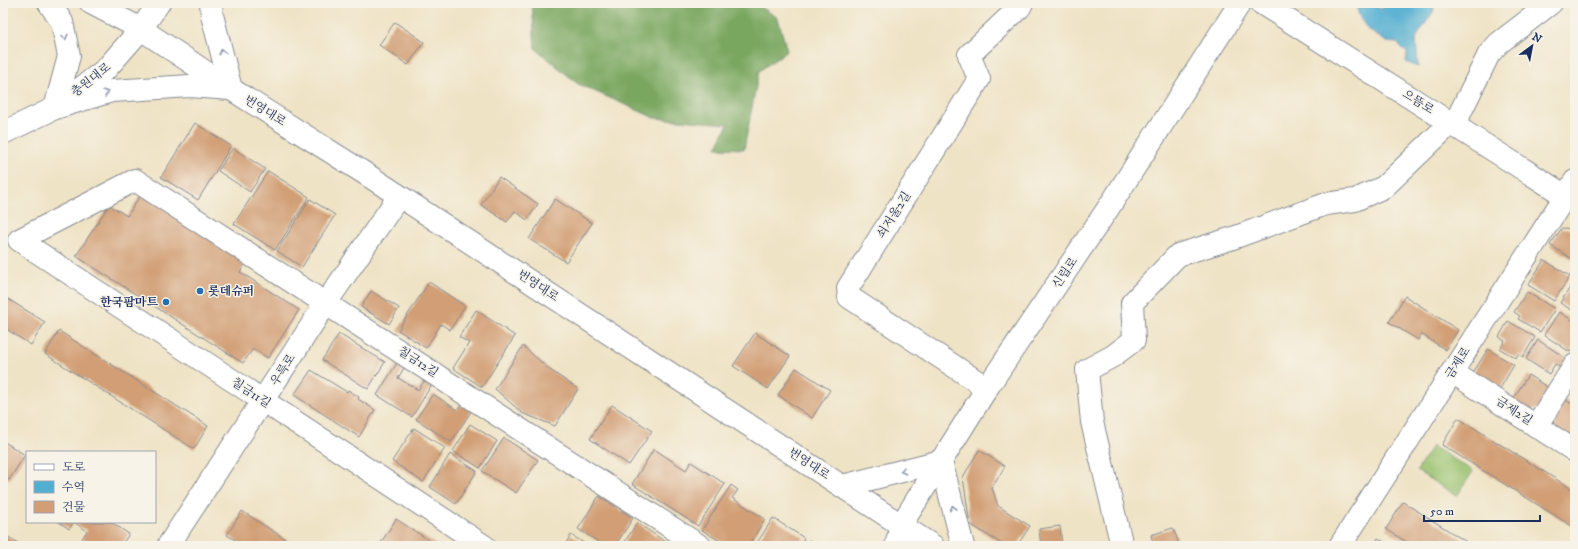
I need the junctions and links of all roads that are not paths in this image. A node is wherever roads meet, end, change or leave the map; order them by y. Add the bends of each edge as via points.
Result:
1 (48, 3) edge
2 (91, 3) edge
3 (159, 3) edge
4 (211, 3) edge
5 (1022, 3) edge
6 (1240, 3) edge
7 (1261, 3) edge
8 (1551, 3) edge
9 (140, 29) junction
10 (231, 89) junction
11 (55, 108) junction
12 (1451, 123) junction
13 (3, 134) edge
14 (135, 180) joint
15 (1572, 193) edge
16 (399, 196) junction
17 (326, 303) junction
18 (1575, 365) edge
19 (1452, 372) junction
20 (987, 388) junction
21 (263, 401) junction
22 (1536, 426) junction
23 (1575, 451) edge
24 (941, 461) junction
25 (843, 486) junction
26 (901, 525) junction
27 (168, 546) edge
28 (484, 546) edge
29 (700, 546) edge
30 (896, 546) edge
31 (933, 546) edge
32 (962, 546) edge
33 (1122, 546) edge
34 (1340, 546) edge

1 -> 11 street via 62,22 70,56
2 - 9 street, 번영대로
3 - 9 street, 충원대로
10 -> 4 street
5 - 20 street, 쇠저울2길 via 969,55 979,79 848,288 849,297
6 - 20 street, 신립로 via 1109,207
7 - 12 street, 으뜸로
8 - 12 street via 1499,43 1489,54 1459,115
9 - 10 street, 번영대로
9 - 11 street, 충원대로 via 106,68
11 -> 10 street via 112,91 190,86
10 - 16 street, 번영대로
11 - 13 street, 충원대로
12 - 15 street, 으뜸로
12 - 33 street via 1384,187 1354,200 1326,204 1178,255 1132,303 1134,340 1113,356 1087,370 1092,422
14 - 17 street, 칠금12길
14 - 21 street, 칠금11길 via 20,240
15 - 19 street, 금제로
16 - 17 street, 우륵로
16 - 25 street, 번영대로
17 - 21 street, 우륵로
17 - 29 street, 칠금12길
18 - 22 street
19 - 22 street, 금제2길
19 - 34 street, 금제로
20 - 24 street, 신립로
21 - 27 street, 우륵로
21 - 28 street, 칠금11길
22 - 23 street, 금제2길
24 -> 25 street
24 - 26 street, 신립로
32 -> 24 street
25 - 26 street, 번영대로
26 - 30 street, 신립로
26 - 31 street, 번영대로

